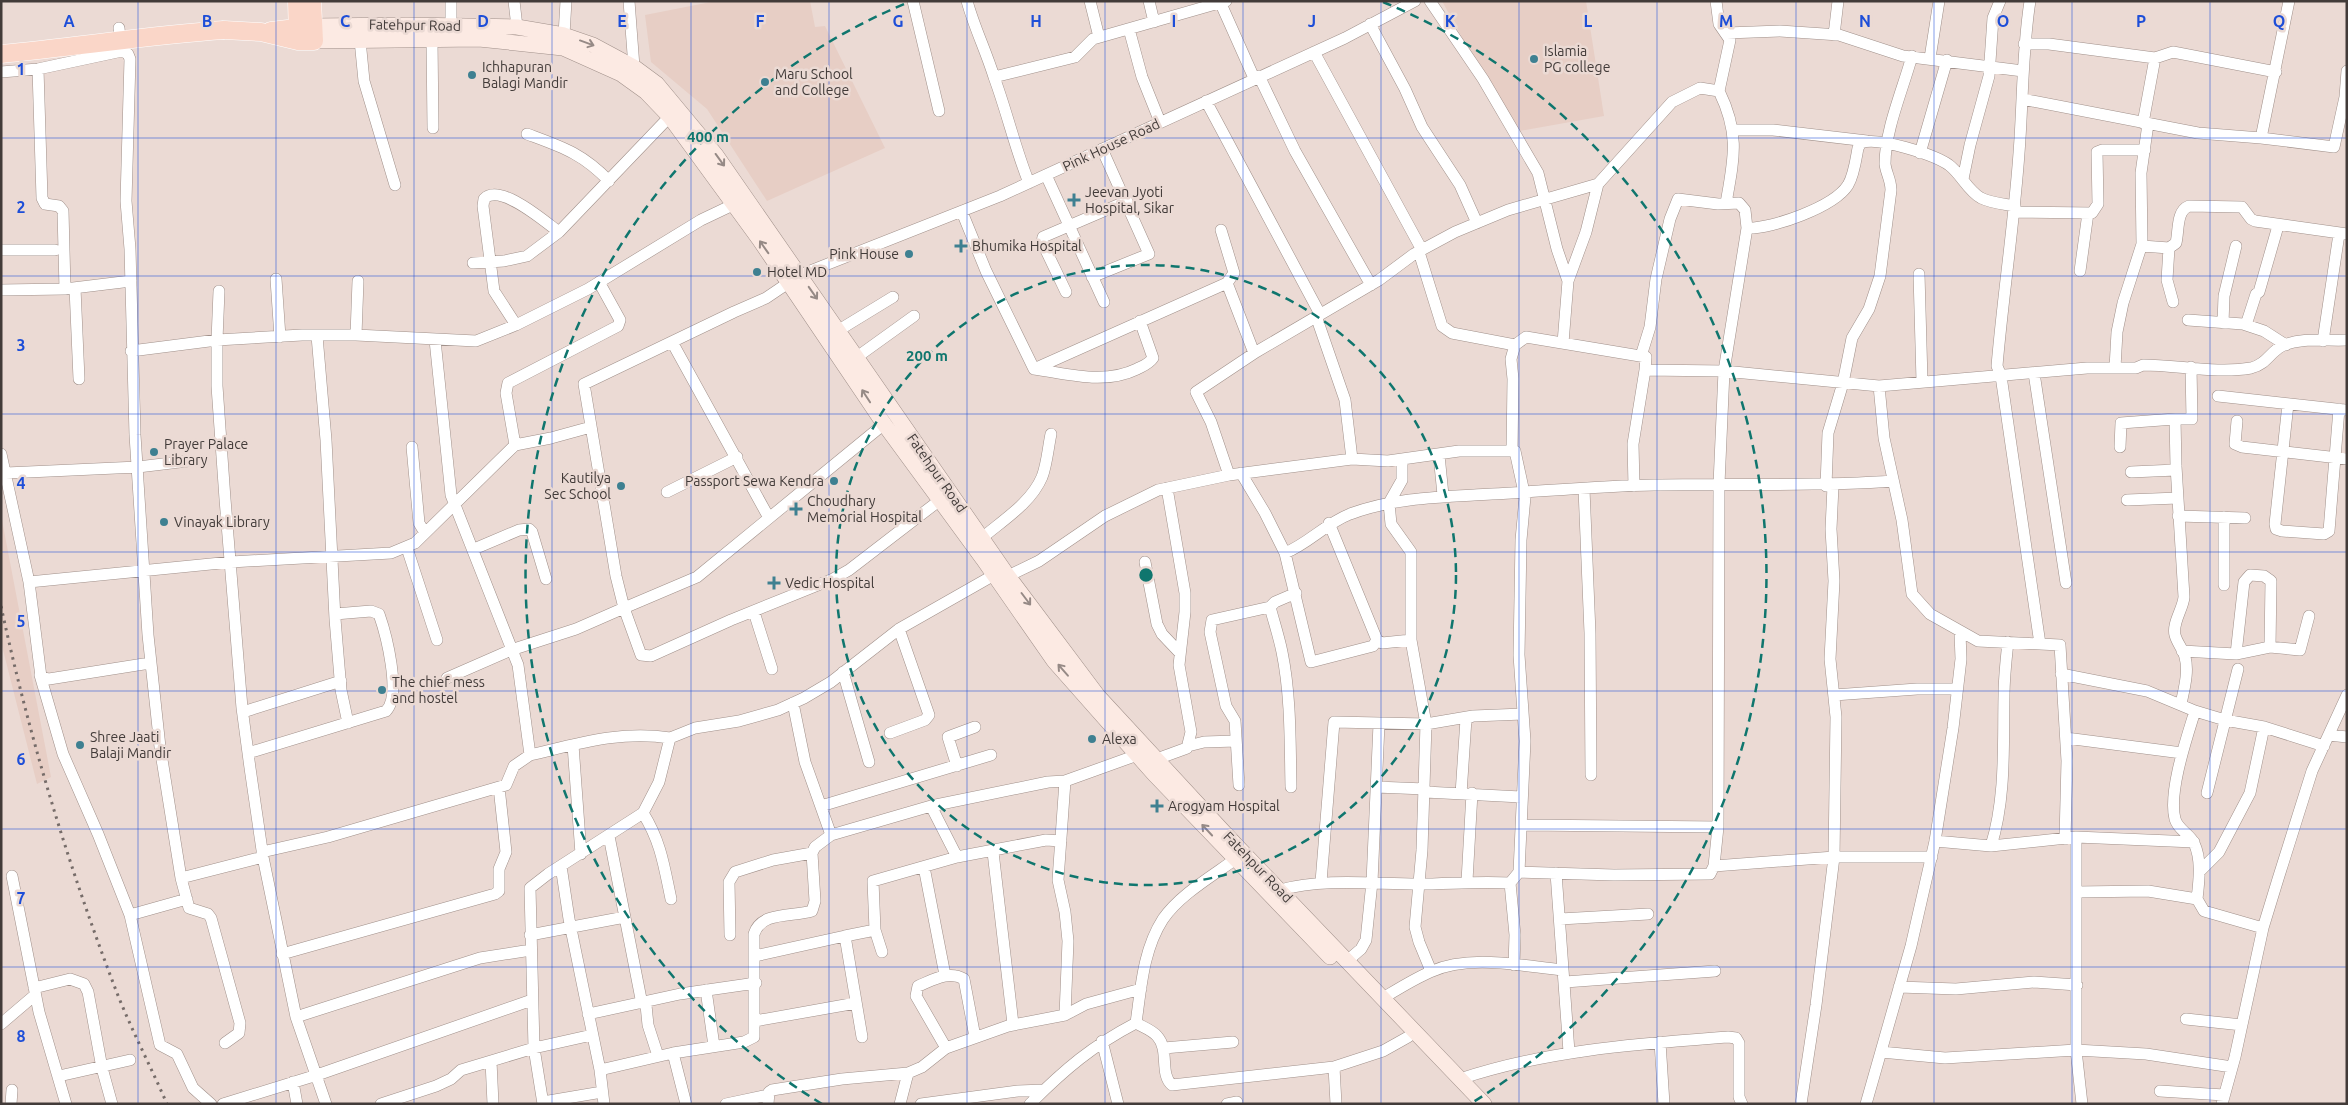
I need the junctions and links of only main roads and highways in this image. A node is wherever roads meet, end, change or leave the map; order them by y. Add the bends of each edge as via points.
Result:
1 (297, 1) edge
2 (312, 1) edge
3 (306, 34) junction
4 (1, 54) edge

1 - 3 main road
2 - 3 main road
3 - 4 main road, bridge via 224,30 154,35

